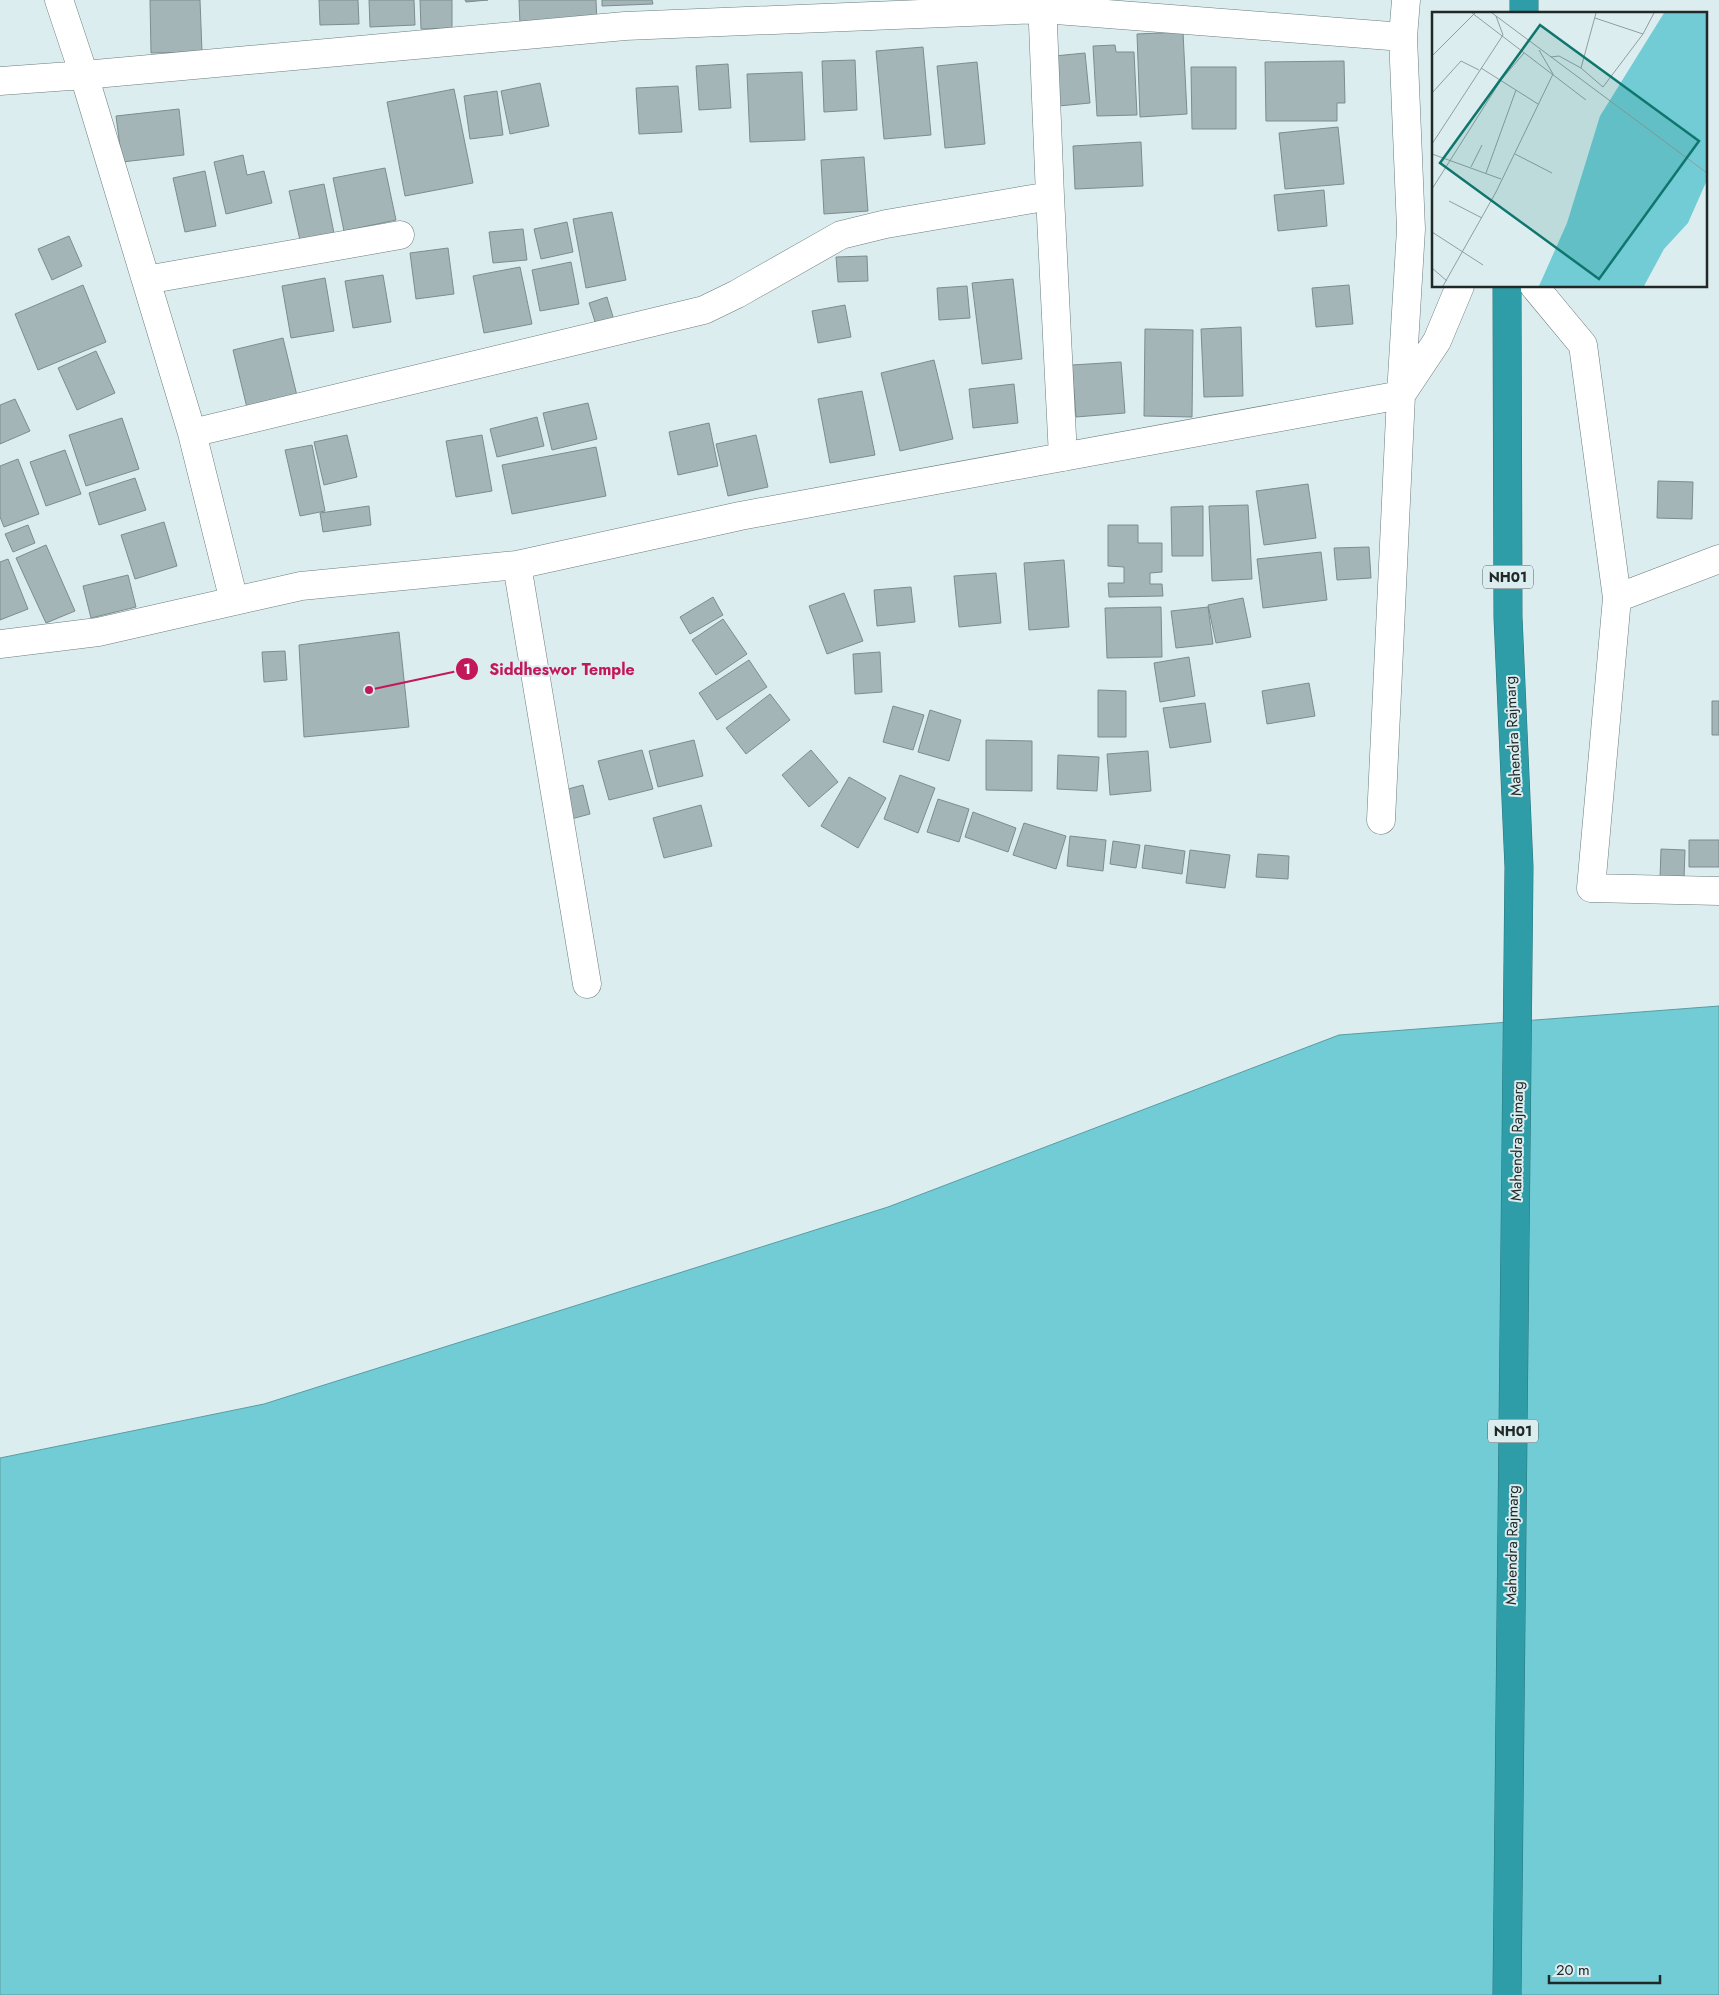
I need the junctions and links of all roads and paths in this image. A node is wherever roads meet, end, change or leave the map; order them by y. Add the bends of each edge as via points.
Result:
1 (59, 0) edge
2 (1406, 0) edge
3 (1042, 5) edge
4 (1403, 37) junction
5 (84, 75) junction
6 (0, 81) edge
7 (1050, 196) junction
8 (400, 235) dead end
9 (146, 280) junction
10 (1459, 288) edge
11 (1507, 288) edge
12 (1536, 288) edge
13 (1401, 395) junction
14 (192, 433) junction
15 (1064, 457) junction
16 (1719, 560) edge
17 (517, 565) junction
18 (1617, 598) junction
19 (234, 601) junction
20 (0, 644) edge
21 (1381, 820) dead end
22 (1719, 891) edge
23 (587, 984) dead end
24 (1507, 1995) edge

1 - 5 street
2 - 4 street
3 - 4 street
3 - 5 street via 625,26
3 - 7 street
4 - 13 street via 1411,229
5 - 6 street
5 - 9 street
7 - 14 street via 886,224 841,235 704,310
7 - 15 street
8 - 9 street
9 - 14 street
10 - 13 street via 1438,341
11 - 24 highway, Mahendra Rajmarg / NH01 via 1508,617 1519,867
12 - 18 street via 1583,345
13 - 15 street
13 - 21 street
14 - 19 street
15 - 17 street via 740,516
16 - 18 street
17 - 19 street via 301,586
17 - 23 street
18 - 22 street via 1591,888
19 - 20 street via 98,632

